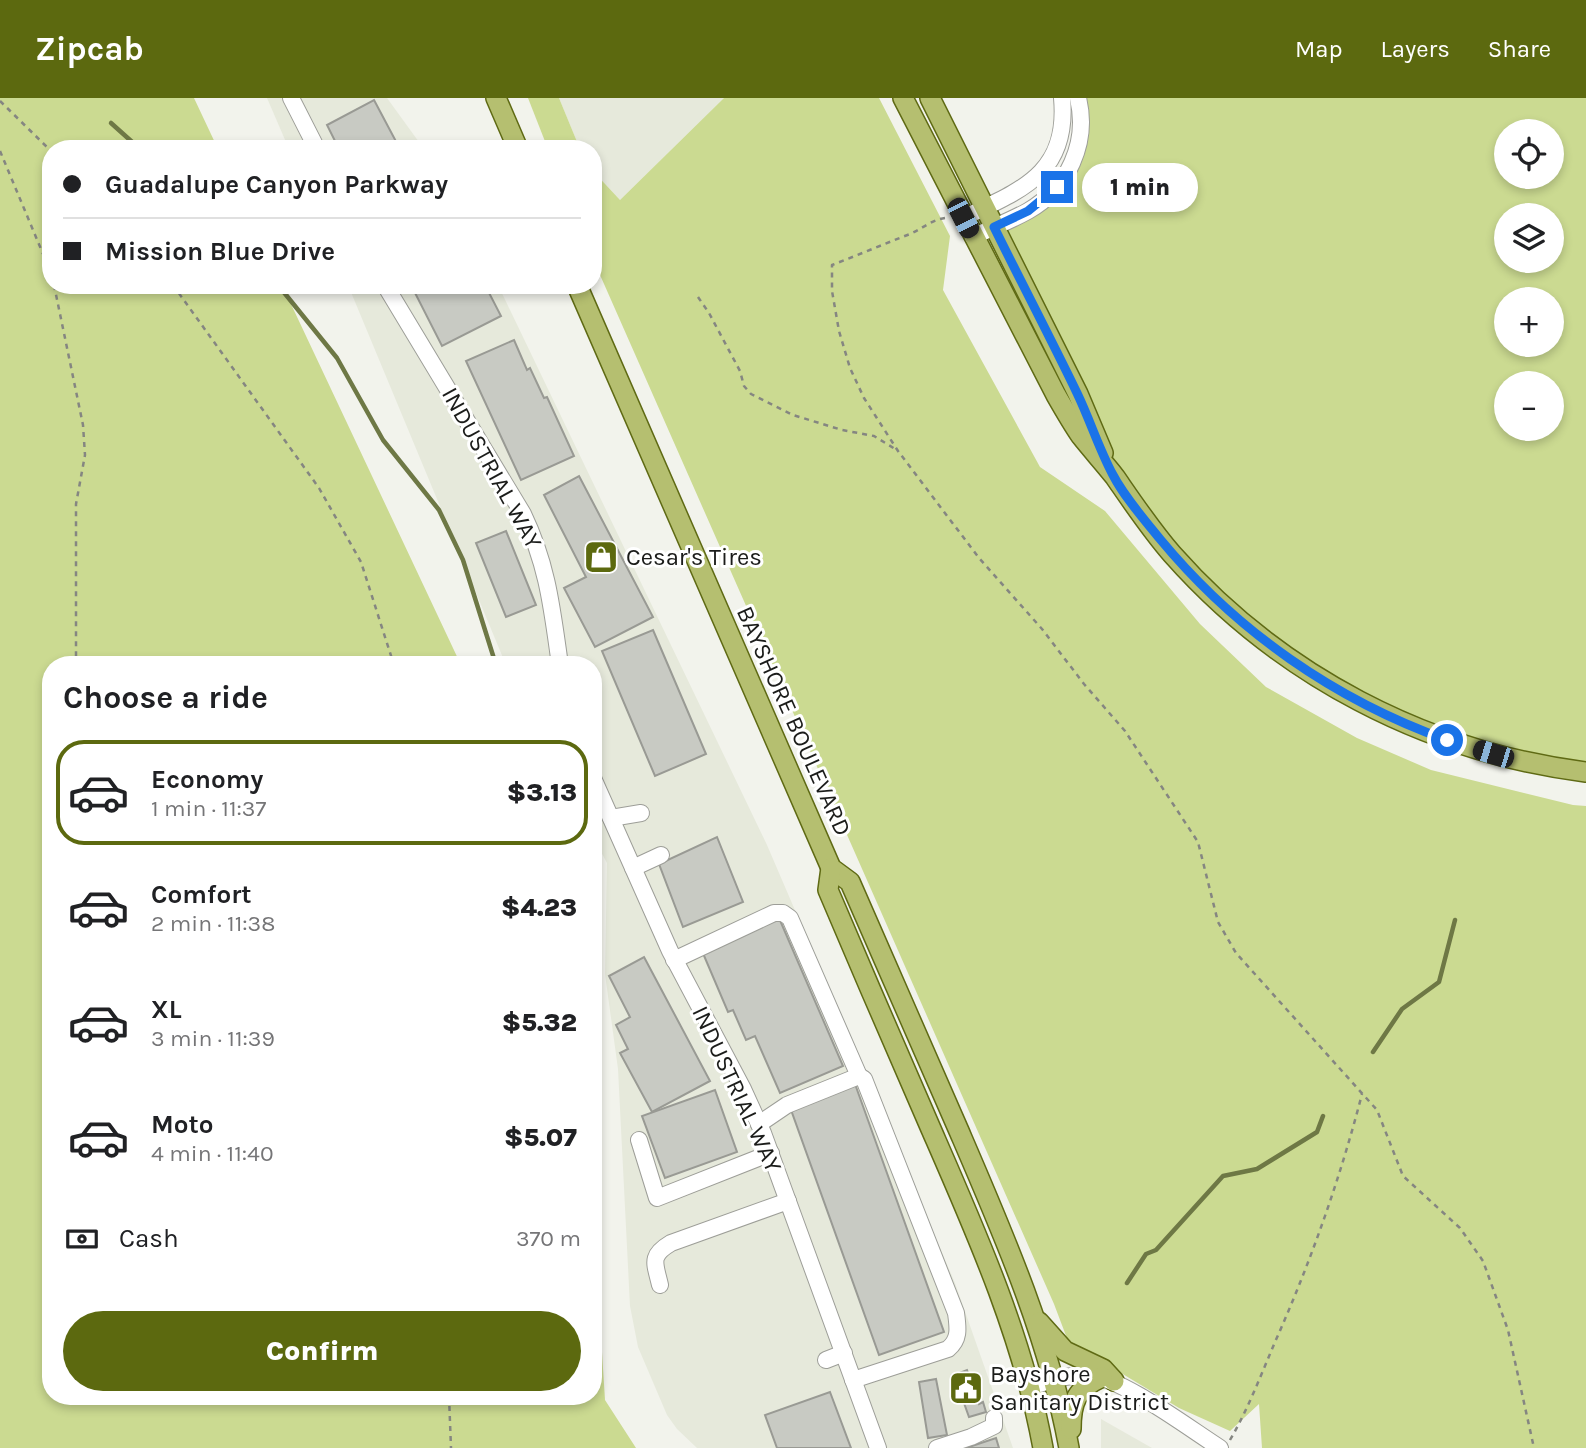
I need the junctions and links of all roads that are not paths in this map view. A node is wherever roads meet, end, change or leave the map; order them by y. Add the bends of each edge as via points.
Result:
1 (291, 98) edge
2 (496, 98) edge
3 (903, 98) edge
4 (930, 98) edge
5 (1062, 98) edge
6 (1078, 98) edge
7 (312, 140) edge
8 (514, 140) edge
9 (984, 208) junction
10 (963, 218) junction
11 (994, 227) junction
12 (973, 237) junction
13 (390, 294) edge
14 (582, 294) edge
15 (1114, 476) junction
16 (559, 656) edge
17 (1586, 772) edge
18 (602, 798) edge
19 (641, 813) dead end
20 (611, 818) junction
21 (661, 855) dead end
22 (633, 867) junction
23 (831, 868) junction
24 (692, 941) dead end
25 (672, 955) junction
26 (859, 1076) junction
27 (759, 1124) junction
28 (639, 1140) dead end
29 (771, 1153) junction
30 (788, 1201) junction
31 (660, 1285) dead end
32 (1031, 1312) junction
33 (844, 1353) junction
34 (825, 1360) dead end
35 (1108, 1379) junction
36 (853, 1380) junction
37 (1053, 1380) junction
38 (1030, 1387) junction
39 (994, 1418) dead end
40 (878, 1448) edge
41 (937, 1448) edge
42 (1043, 1448) edge
43 (1070, 1448) edge
44 (1222, 1448) edge

1 - 7 street
2 - 8 main road
3 - 10 main road
4 - 9 main road
5 - 9 street via 1058,144 1040,173 1017,192
6 - 11 street via 1081,138 1069,170 1042,201
9 - 10 street
9 - 11 main road
10 - 12 main road
11 - 12 street
11 - 15 main road
12 - 15 main road via 1056,396
13 - 16 street, INDUSTRIAL WAY via 534,536 549,587
14 - 23 main road, BAYSHORE BOULEVARD
15 - 17 main road via 1158,537 1209,592 1265,642 1317,678 1433,735 1514,760
18 - 20 street, INDUSTRIAL WAY
19 - 20 street
20 - 22 street, INDUSTRIAL WAY
21 - 22 street
22 - 25 street, INDUSTRIAL WAY
23 - 32 main road, BAYSHORE BOULEVARD via 850,882 990,1203
23 - 38 main road, BAYSHORE BOULEVARD via 828,890 968,1212
24 - 25 street
25 - 26 street via 774,913 786,915
25 - 27 street, INDUSTRIAL WAY
26 - 27 street via 788,1105
26 - 36 street via 957,1313 958,1329 956,1342 948,1349
27 - 29 street, INDUSTRIAL WAY
28 - 29 street via 657,1198
29 - 30 street, INDUSTRIAL WAY
30 - 31 street via 660,1250 655,1262
30 - 33 street, INDUSTRIAL WAY
32 - 35 main road via 1065,1351 1103,1369
32 - 37 main road, BAYSHORE BOULEVARD
33 - 34 street
33 - 36 street, INDUSTRIAL WAY
35 - 37 street via 1078,1375
35 - 43 main road via 1088,1383 1077,1393
35 - 44 street
36 - 40 street, INDUSTRIAL WAY
37 - 38 street
37 - 43 main road, BAYSHORE BOULEVARD
38 - 42 main road, BAYSHORE BOULEVARD
39 - 41 street via 993,1426

